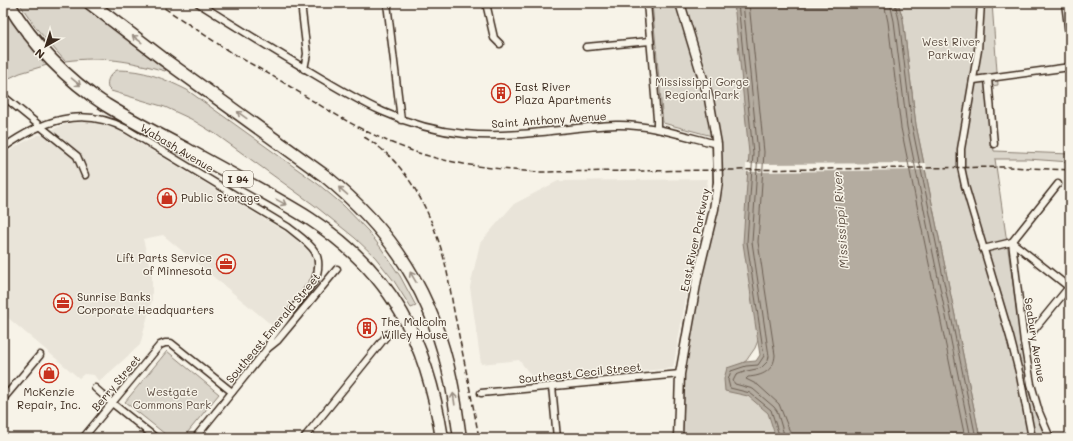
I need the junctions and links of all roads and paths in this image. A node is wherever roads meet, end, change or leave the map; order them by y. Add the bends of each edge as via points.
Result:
1 (8, 3) edge
2 (90, 3) edge
3 (198, 3) edge
4 (213, 3) edge
5 (302, 3) edge
6 (387, 3) edge
7 (486, 3) edge
8 (647, 3) edge
9 (680, 3) edge
10 (981, 3) edge
11 (1065, 3) edge
12 (208, 9) junction
13 (1069, 34) edge
14 (650, 41) junction
15 (1070, 42) edge
16 (500, 44) dead end
17 (586, 47) dead end
18 (1070, 68) edge
19 (304, 69) junction
20 (988, 79) junction
21 (974, 80) junction
22 (3, 96) edge
23 (401, 120) junction
24 (41, 126) junction
25 (657, 129) junction
26 (717, 144) junction
27 (994, 144) dead end
28 (3, 148) edge
29 (84, 175) dead end
30 (1058, 184) dead end
31 (1012, 242) junction
32 (984, 248) junction
33 (337, 269) dead end
34 (1069, 287) edge
35 (388, 334) dead end
36 (1024, 342) junction
37 (267, 349) junction
38 (40, 355) dead end
39 (680, 374) junction
40 (552, 386) junction
41 (95, 388) dead end
42 (232, 392) junction
43 (481, 393) dead end
44 (3, 399) edge
45 (112, 403) junction
46 (83, 438) edge
47 (156, 438) edge
48 (195, 438) edge
49 (304, 438) edge
50 (442, 438) edge
51 (460, 438) edge
52 (557, 438) edge
53 (678, 438) edge
54 (1032, 438) edge
55 (1050, 438) edge

1 -> 50 highway, I 94 via 38,45 83,88 124,115 299,212 332,234 362,261 390,295 416,342 430,379
51 -> 2 highway via 451,381 431,314 402,258 371,218 325,176
3 - 12 street, Saint Anthony Avenue
4 - 12 street
5 - 19 street via 307,54
6 - 23 street
7 - 16 street via 494,38
8 - 14 street
9 - 26 street, East River Parkway via 709,99
10 - 21 street
11 - 13 street
12 - 19 street, Saint Anthony Avenue
13 - 15 street
14 - 17 street
14 - 25 street
18 - 20 street
19 - 23 street, Saint Anthony Avenue via 363,103
20 - 21 street
20 - 27 street
21 - 32 street via 961,149 961,167
22 - 24 street
23 - 25 street, Saint Anthony Avenue via 431,129 482,135 511,135 617,125
24 - 28 street, Wabash Avenue
24 - 29 street via 77,156
24 - 37 street, Wabash Avenue via 80,117 98,118 117,124 288,227 306,241 319,260 319,270 315,280 272,337
25 - 26 street, Saint Anthony Avenue
26 - 39 street, East River Parkway via 718,182 714,209 697,279
30 - 31 street
31 - 32 street
31 - 34 street
31 - 36 street, Seabury Avenue
32 - 54 street via 1012,343
33 - 37 street, Southeast Emerald Street via 277,341
34 - 36 street
35 - 49 street
36 - 55 street, Seabury Avenue via 1031,384
37 - 42 street, Southeast Emerald Street
38 - 44 street
39 - 40 street, Southeast Cecil Street
39 - 53 street, East River Parkway
40 - 43 street, Southeast Cecil Street
40 - 52 street
41 - 45 street
42 - 45 street, Berry Street via 171,343 165,343 160,345
42 - 48 street, Southeast Emerald Street
45 - 46 street, Berry Street
45 - 47 street

